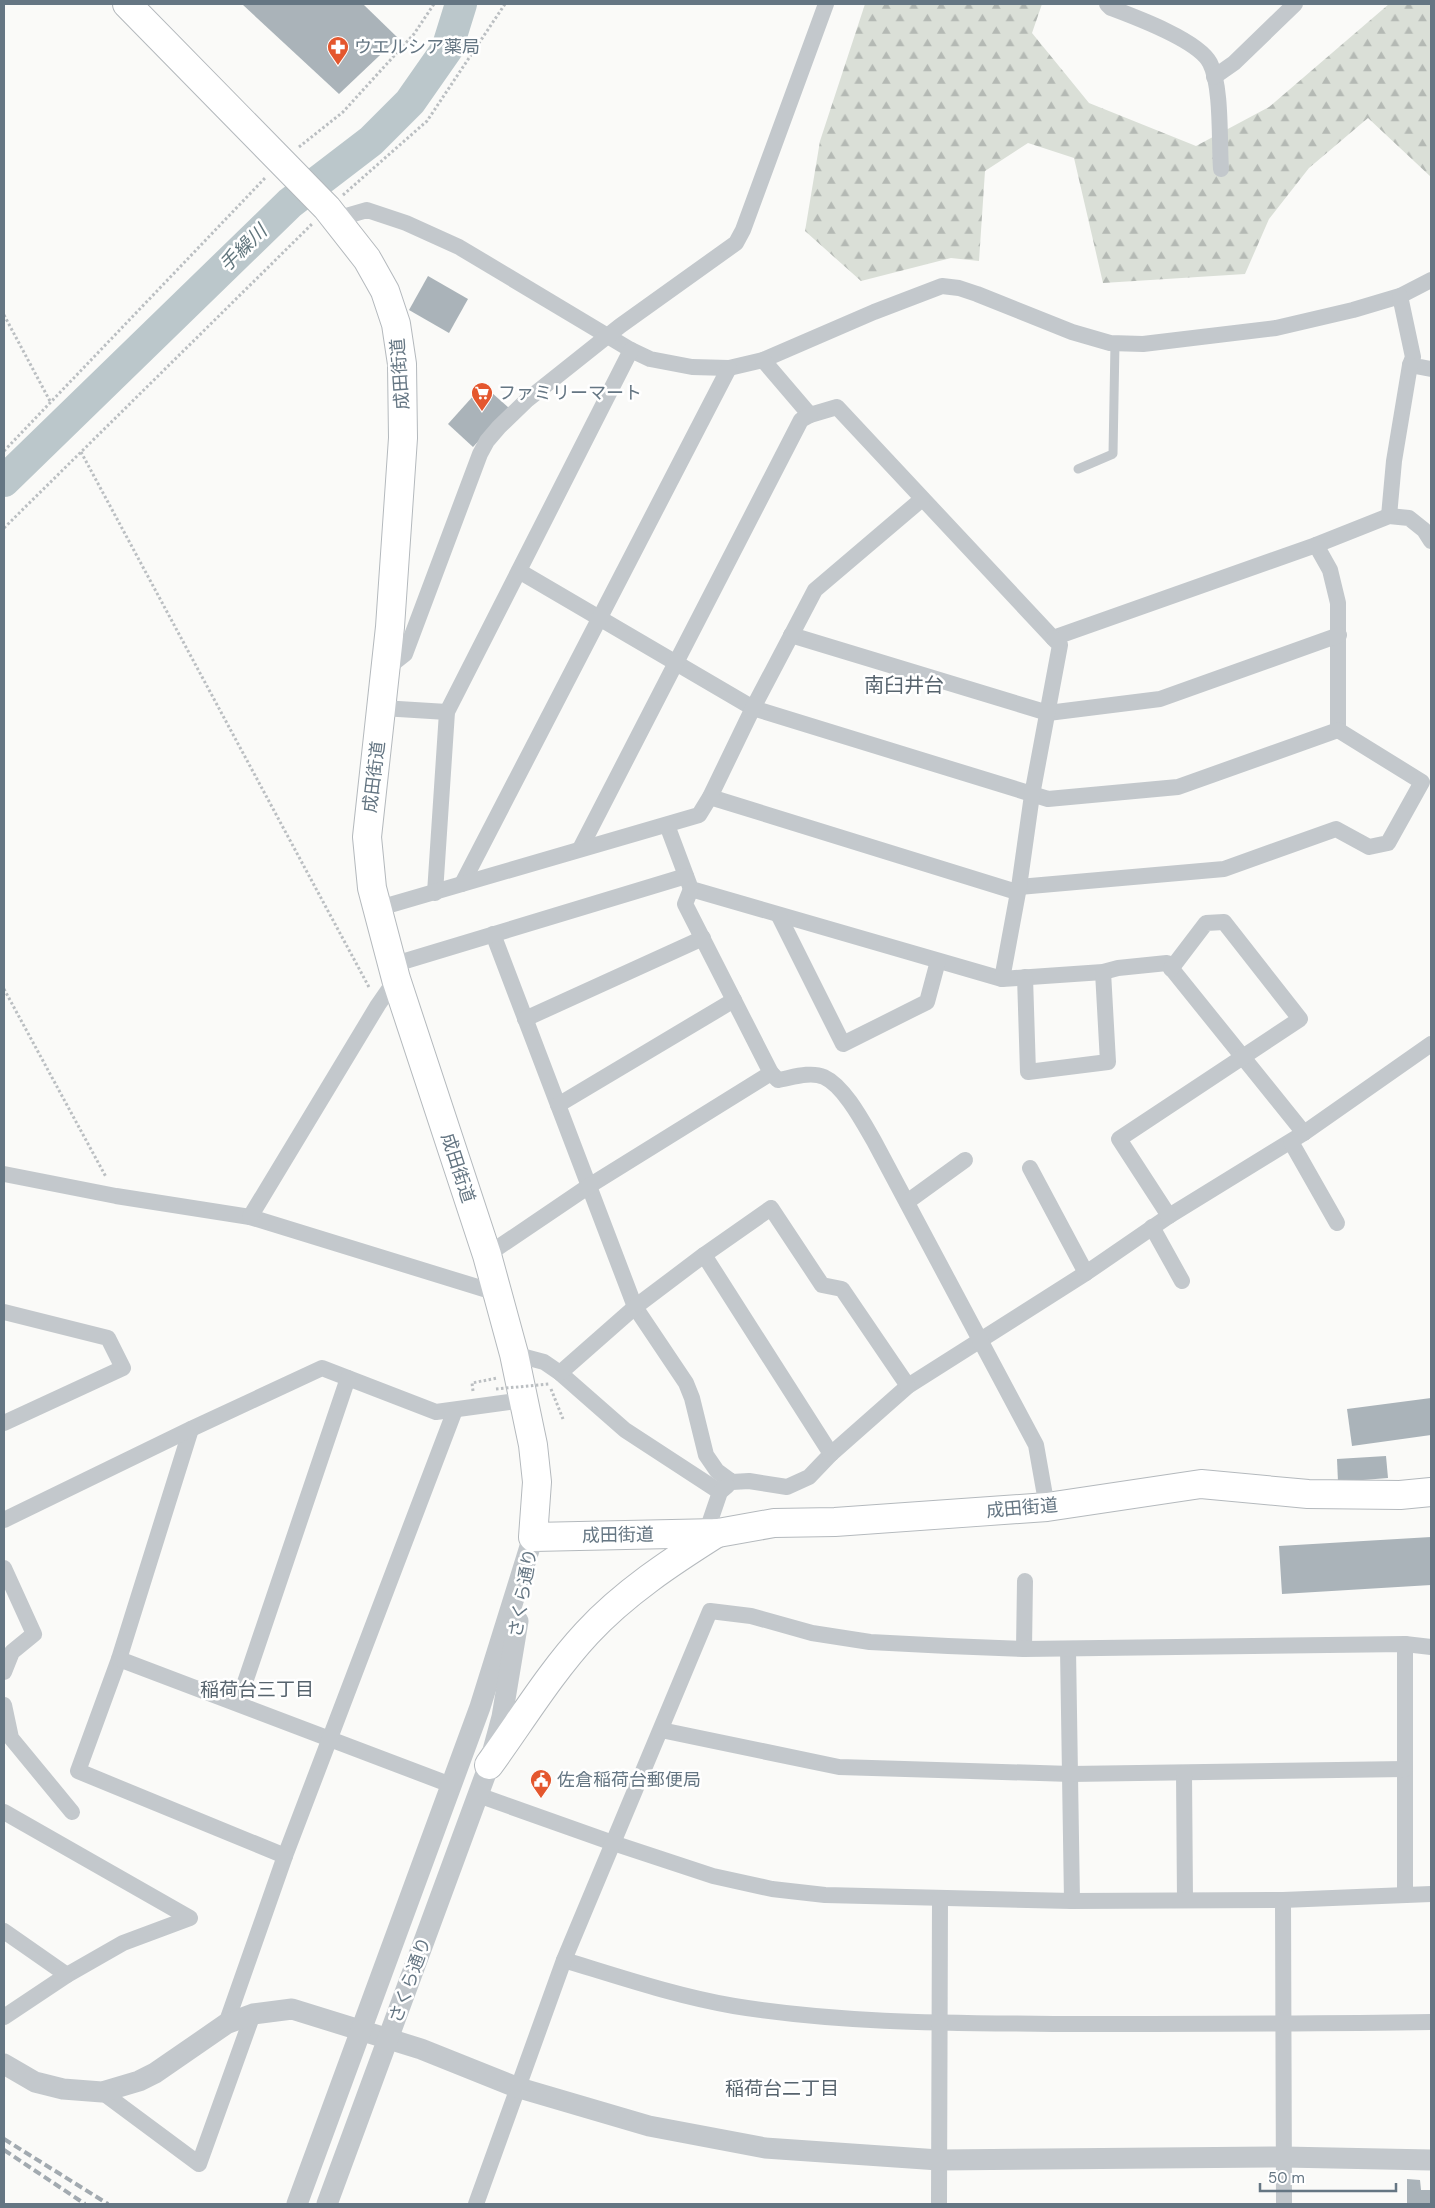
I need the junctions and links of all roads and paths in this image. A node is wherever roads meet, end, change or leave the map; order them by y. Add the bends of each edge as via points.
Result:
1 (127, 4) edge
2 (434, 4) edge
3 (505, 4) edge
4 (826, 4) edge
5 (1107, 4) edge
6 (1295, 4) edge
7 (1214, 77) junction
8 (285, 166) junction
9 (1221, 169) dead end
10 (329, 210) junction
11 (1431, 280) edge
12 (1400, 296) junction
13 (4, 315) edge
14 (609, 335) junction
15 (1115, 343) junction
16 (631, 350) junction
17 (763, 360) junction
18 (1410, 365) junction
19 (730, 368) junction
20 (1431, 369) edge
21 (51, 403) junction
22 (810, 415) junction
23 (4, 451) edge
24 (81, 452) junction
25 (1078, 469) dead end
26 (922, 499) junction
27 (1390, 516) junction
28 (4, 528) edge
29 (1431, 541) edge
30 (1316, 545) junction
31 (519, 571) junction
32 (600, 618) junction
33 (1339, 634) junction
34 (791, 635) junction
35 (1053, 638) junction
36 (676, 662) junction
37 (386, 669) junction
38 (382, 708) junction
39 (754, 708) junction
40 (447, 712) junction
41 (1048, 712) junction
42 (1338, 730) junction
43 (1032, 795) junction
44 (710, 797) junction
45 (667, 825) junction
46 (580, 849) junction
47 (689, 883) junction
48 (462, 884) junction
49 (1018, 890) junction
50 (435, 893) junction
51 (376, 909) junction
52 (779, 916) junction
53 (493, 934) junction
54 (703, 938) junction
55 (938, 961) junction
56 (1171, 968) junction
57 (394, 972) junction
58 (1103, 972) junction
59 (1025, 977) junction
60 (1002, 979) junction
61 (4, 988) edge
62 (734, 1000) junction
63 (378, 1005) junction
64 (525, 1019) junction
65 (1431, 1046) edge
66 (1242, 1058) junction
67 (771, 1073) junction
68 (558, 1105) junction
69 (1297, 1138) junction
70 (965, 1160) dead end
71 (1030, 1168) dead end
72 (4, 1174) edge
73 (589, 1186) junction
74 (116, 1196) junction
75 (906, 1202) junction
76 (1169, 1216) junction
77 (250, 1217) junction
78 (1336, 1223) dead end
79 (1152, 1227) junction
80 (487, 1255) junction
81 (704, 1255) junction
82 (1086, 1273) junction
83 (1182, 1281) dead end
84 (497, 1293) junction
85 (635, 1307) junction
86 (7, 1315) edge
87 (980, 1340) junction
88 (514, 1354) junction
89 (348, 1378) junction
90 (498, 1378) dead end
91 (554, 1379) junction
92 (908, 1386) junction
93 (488, 1391) dead end
94 (480, 1393) dead end
95 (524, 1400) junction
96 (455, 1410) junction
97 (563, 1420) dead end
98 (4, 1423) edge
99 (190, 1429) junction
100 (831, 1454) junction
101 (726, 1487) junction
102 (1431, 1492) edge
103 (1047, 1507) junction
104 (4, 1520) edge
105 (712, 1533) junction
106 (533, 1537) junction
107 (4, 1568) edge
108 (1026, 1581) dead end
109 (1405, 1644) junction
110 (1431, 1647) edge
111 (1024, 1649) junction
112 (1068, 1649) junction
113 (119, 1659) junction
114 (4, 1672) edge
115 (238, 1703) junction
116 (4, 1705) edge
117 (661, 1730) junction
118 (329, 1740) junction
119 (489, 1765) junction
120 (1405, 1769) junction
121 (1184, 1772) junction
122 (1071, 1774) junction
123 (451, 1785) junction
124 (478, 1795) junction
125 (4, 1812) edge
126 (72, 1812) dead end
127 (613, 1843) junction
128 (285, 1856) junction
129 (1431, 1894) edge
130 (1405, 1895) junction
131 (940, 1898) junction
132 (1185, 1900) junction
133 (1282, 1900) junction
134 (1072, 1901) junction
135 (4, 1931) edge
136 (564, 1960) junction
137 (67, 1975) junction
138 (253, 2014) junction
139 (4, 2016) edge
140 (1431, 2022) edge
141 (940, 2023) junction
142 (226, 2024) junction
143 (1285, 2024) junction
144 (361, 2030) junction
145 (388, 2039) junction
146 (4, 2064) edge
147 (516, 2087) junction
148 (102, 2092) junction
149 (1284, 2158) junction
150 (939, 2160) junction
151 (1431, 2160) edge
152 (297, 2204) edge
153 (327, 2204) edge
154 (476, 2204) edge
155 (939, 2204) edge
156 (1284, 2204) edge

1 - 8 highway, 成田街道
2 - 8 path via 414,34 343,112
3 - 10 path via 427,121
4 - 14 street via 736,243
5 - 7 street via 1188,42 1210,62
6 - 7 street via 1234,63
7 - 9 street
8 - 10 highway, 成田街道
8 - 21 path
10 - 14 street via 367,210 406,223 459,247
10 - 24 path
10 - 37 highway, 成田街道 via 367,259 385,291 396,324 402,364 403,438
11 - 12 street
12 - 15 street via 1276,328 1143,344
12 - 18 street via 1414,357
13 - 21 path
14 - 16 street
14 - 37 street via 528,400 487,441 405,654
15 - 17 street via 1072,332 959,288 942,286
15 - 25 lane via 1113,454
16 - 19 street via 650,359 692,367
16 - 31 street
17 - 19 street
17 - 22 street
18 - 20 street
18 - 27 street via 1394,461
19 - 32 street
21 - 23 path
22 - 26 street via 838,407
22 - 36 street via 801,420
24 - 28 path
24 - 63 path
26 - 34 street via 815,590
26 - 35 street
27 - 29 street via 1409,518 1424,530
27 - 30 street
30 - 33 street via 1330,570 1338,603
30 - 35 street
31 - 32 street
31 - 40 street
32 - 36 street
32 - 48 street
33 - 41 street via 1160,698
33 - 42 street
34 - 39 street
34 - 41 street
35 - 41 street via 1060,645
36 - 39 street
36 - 46 street
37 - 38 highway, 成田街道
38 - 40 street
38 - 51 highway, 成田街道 via 367,837
39 - 43 street
39 - 44 street
40 - 50 street
41 - 43 street
42 - 43 street via 1178,787 1048,799
42 - 49 street via 1422,782 1388,842 1369,847 1336,829 1224,869
43 - 49 street
44 - 45 street via 699,815
44 - 49 street
45 - 46 street
45 - 47 street
46 - 48 street
47 - 52 street
47 - 53 street
47 - 54 street via 686,904
48 - 50 street
49 - 60 street
50 - 51 street
51 - 57 highway, 成田街道
52 - 55 street
52 - 55 street via 843,1044 927,1002
53 - 57 street
53 - 64 street
54 - 62 street
54 - 64 street
55 - 60 street
56 - 58 street via 1167,963
56 - 66 street
56 - 66 street via 1206,923 1224,922 1300,1019
57 - 63 street
57 - 80 highway, 成田街道
58 - 59 street
58 - 59 street via 1108,1062 1028,1072
59 - 60 street
61 - 74 path
62 - 67 street
62 - 68 street
63 - 77 street
64 - 68 street
65 - 69 street
66 - 69 street
66 - 76 street via 1119,1139
67 - 73 street
67 - 75 street via 778,1080 808,1075 824,1077 849,1098
68 - 73 street
69 - 76 street
69 - 78 street
70 - 75 street
71 - 82 street
72 - 74 street
73 - 80 street
73 - 85 street
74 - 77 street
75 - 87 street
76 - 79 street
77 - 84 street
79 - 82 street
79 - 83 street
80 - 84 highway, 成田街道
81 - 85 street
81 - 92 street via 772,1208 822,1285 842,1289
81 - 100 street
82 - 87 street
84 - 88 highway, 成田街道
85 - 91 street
85 - 101 street via 686,1383 706,1455
86 - 98 street via 108,1338 123,1368
87 - 92 street
87 - 103 street via 1036,1445
88 - 91 street via 544,1362
88 - 95 highway, 成田街道
89 - 96 street via 436,1412
89 - 99 street via 322,1368
89 - 115 street
90 - 94 path via 472,1383 473,1394
91 - 93 path, bridge
91 - 97 path
91 - 101 street via 625,1430
92 - 100 street
95 - 96 street
95 - 106 highway, 成田街道 via 537,1482
96 - 118 street
99 - 104 street
99 - 113 street
100 - 101 street via 809,1478 787,1487 749,1482
101 - 105 street
102 - 103 highway, 成田街道 via 1308,1494 1201,1484
103 - 105 highway, 成田街道 via 835,1522 774,1523
105 - 106 highway, 成田街道
105 - 119 highway via 622,1599 587,1633
106 - 119 street, さくら通り via 502,1717
106 - 123 street, さくら通り via 480,1707
107 - 114 street via 34,1634 12,1652
108 - 111 street
109 - 110 street
109 - 112 street
109 - 120 street
111 - 112 street
111 - 117 street via 870,1642 812,1634 751,1616 710,1611
112 - 122 street
113 - 115 street
113 - 128 street via 78,1771
115 - 118 street
116 - 126 street via 11,1738
117 - 122 street via 839,1767
117 - 127 street
118 - 123 street
118 - 128 street
119 - 124 street, さくら通り
120 - 121 street
120 - 130 street
121 - 122 street
121 - 132 street
122 - 134 street
123 - 144 street, さくら通り
124 - 127 street
124 - 145 street, さくら通り
125 - 137 street via 190,1918 123,1944
127 - 131 street via 713,1876 772,1888 824,1895
127 - 136 street
128 - 142 street
129 - 130 street
130 - 133 street
131 - 134 street
131 - 141 street
132 - 133 street
132 - 134 street
133 - 143 street
135 - 137 street
136 - 141 street via 663,1990 733,2006 843,2018
136 - 147 street
137 - 139 street
138 - 142 street
138 - 144 street via 292,2009
138 - 148 street via 200,2164
140 - 143 street
141 - 143 street
141 - 150 street
142 - 148 street via 155,2073
143 - 149 street
144 - 145 street
144 - 152 street, さくら通り
145 - 147 street
145 - 153 street, さくら通り
146 - 148 street via 35,2082 63,2089
147 - 150 street via 650,2126 765,2148
147 - 154 street
149 - 150 street
149 - 151 street
149 - 156 street
150 - 155 street

